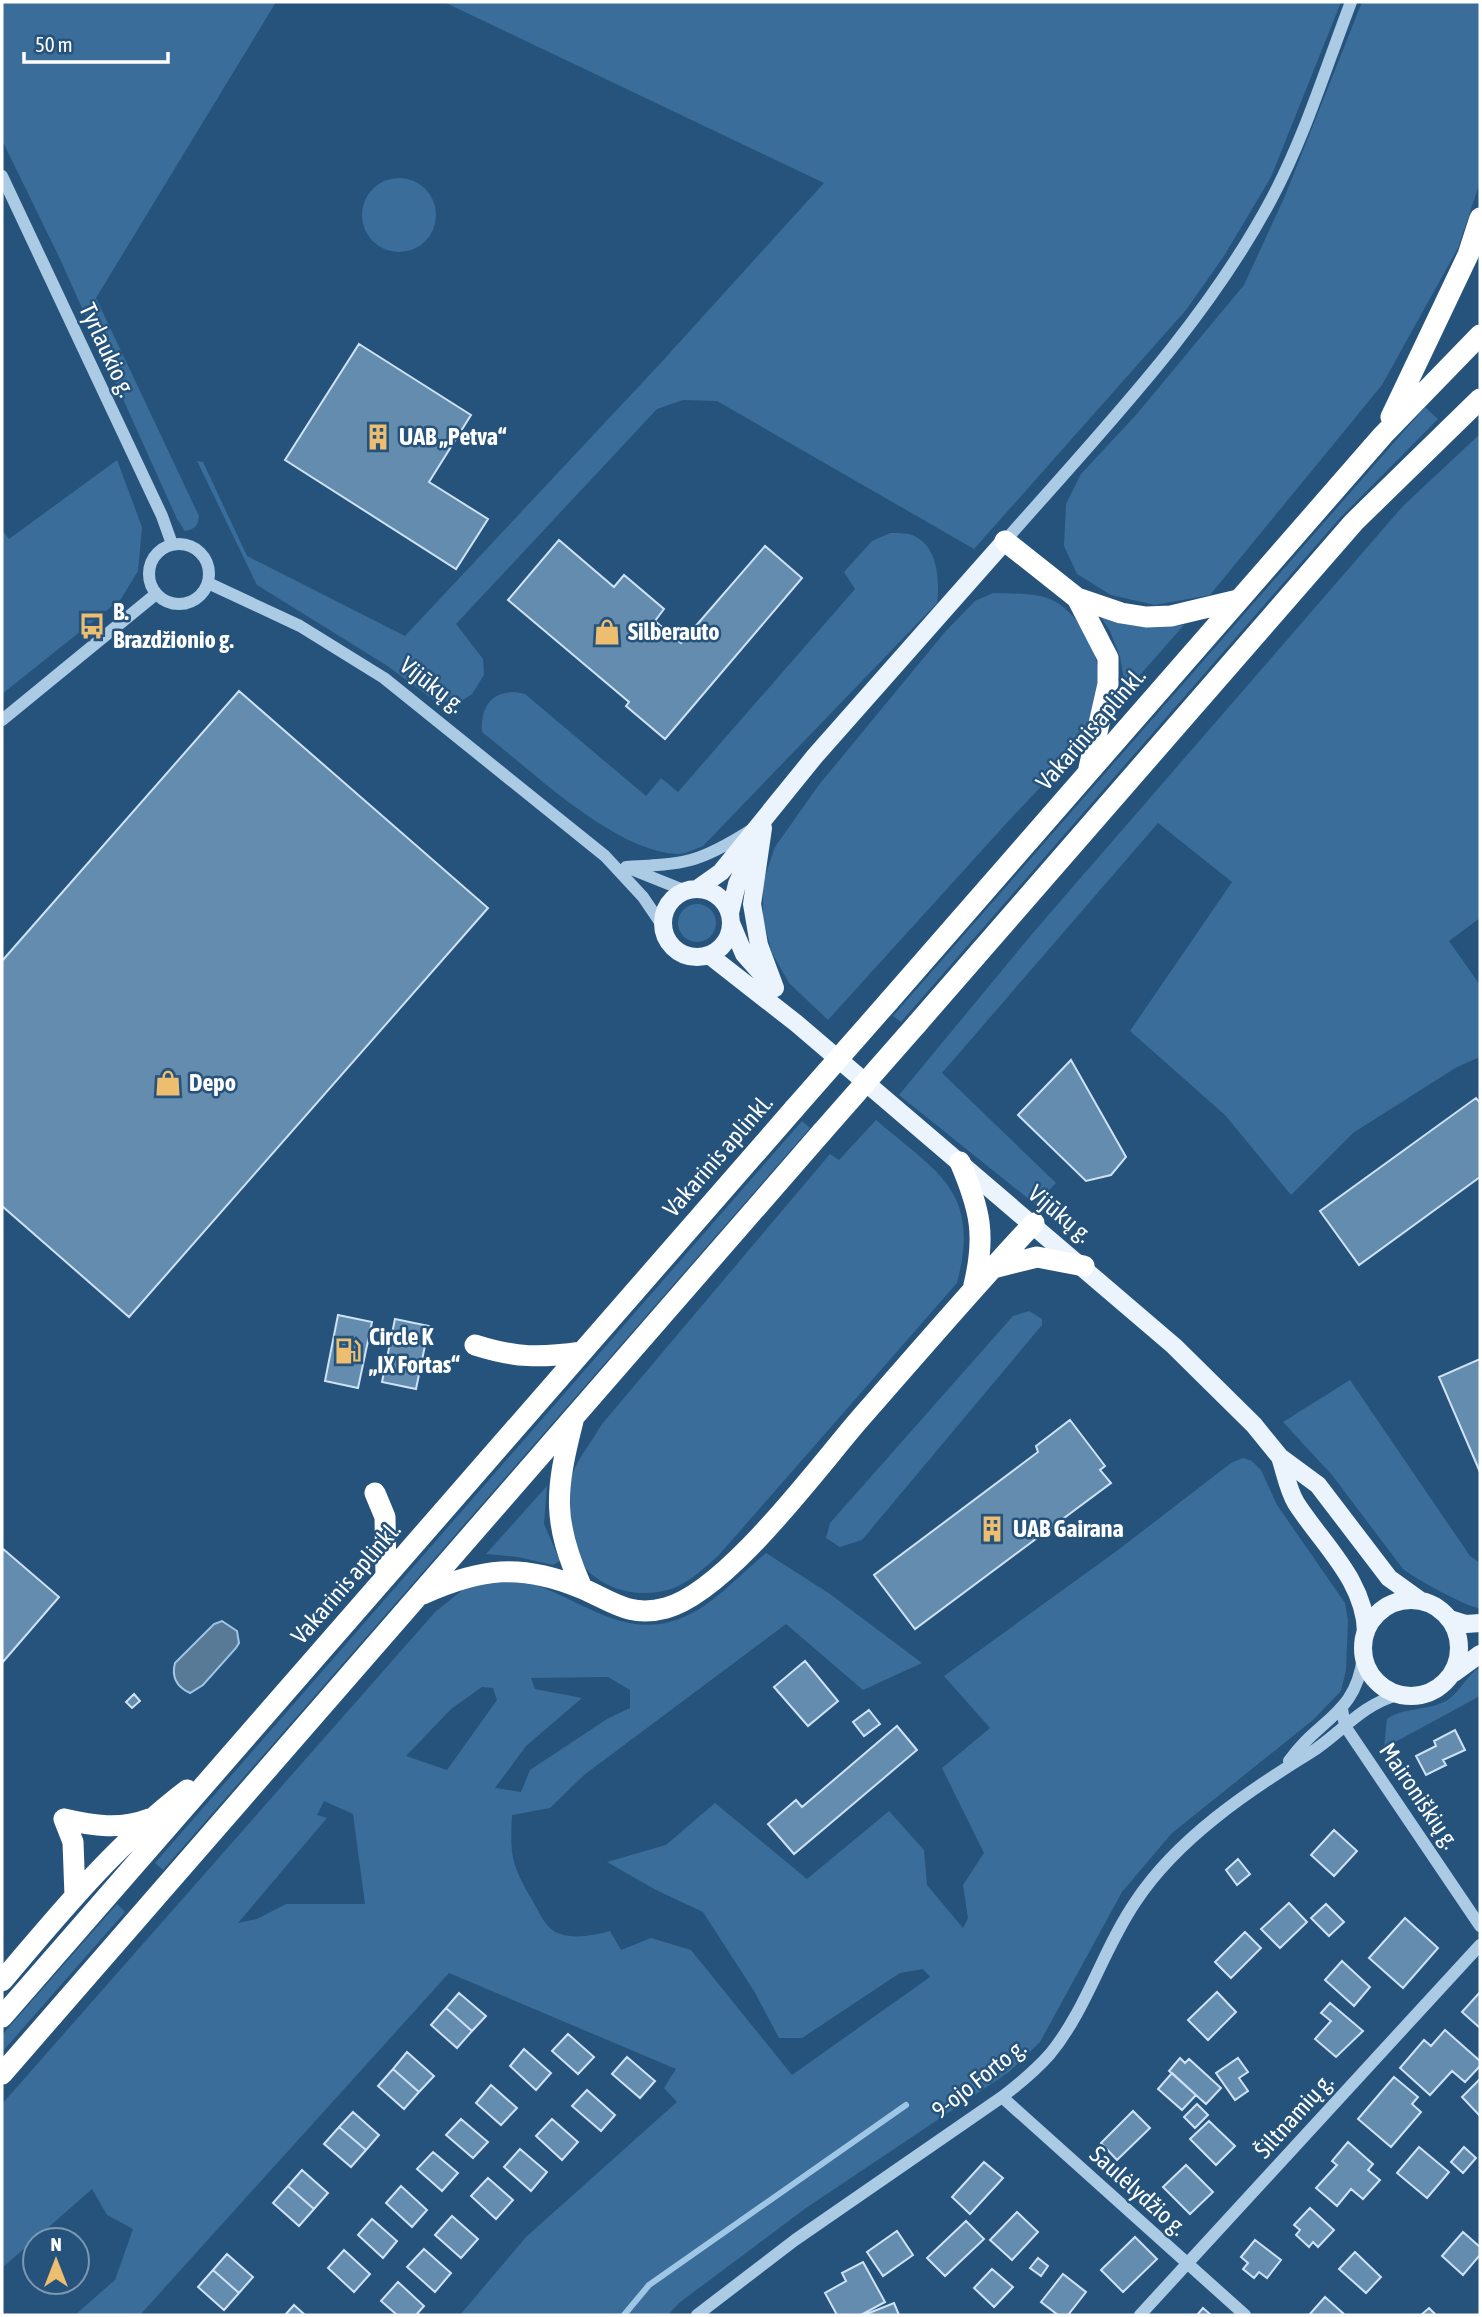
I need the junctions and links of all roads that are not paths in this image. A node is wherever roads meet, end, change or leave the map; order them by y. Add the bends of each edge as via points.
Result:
1 (1351, 2) edge
2 (2, 176) edge
3 (1480, 218) edge
4 (1480, 335) edge
5 (1480, 399) edge
6 (1383, 435) junction
7 (1005, 541) junction
8 (172, 544) junction
9 (208, 583) junction
10 (156, 594) junction
11 (1077, 598) junction
12 (1238, 600) junction
13 (2, 720) edge
14 (1088, 772) junction
15 (763, 822) junction
16 (605, 856) junction
17 (626, 867) junction
18 (692, 890) junction
19 (730, 918) junction
20 (664, 928) junction
21 (709, 955) junction
22 (775, 988) junction
23 (796, 1023) junction
24 (960, 1162) junction
25 (1034, 1223) junction
26 (1084, 1266) junction
27 (991, 1268) junction
28 (973, 1288) junction
29 (475, 1345) dead end
30 (582, 1352) junction
31 (574, 1417) junction
32 (1280, 1457) junction
33 (375, 1493) dead end
34 (386, 1577) junction
35 (582, 1588) junction
36 (418, 1596) junction
37 (1421, 1601) junction
38 (1450, 1619) junction
39 (1480, 1623) edge
40 (1366, 1632) junction
41 (1480, 1654) edge
42 (1363, 1657) junction
43 (1451, 1676) junction
44 (1398, 1695) junction
45 (1342, 1709) junction
46 (1345, 1726) junction
47 (223, 1764) junction
48 (1287, 1765) junction
49 (150, 1818) junction
50 (75, 1896) junction
51 (1480, 1926) edge
52 (1480, 1945) edge
53 (2, 1981) edge
54 (2, 2017) edge
55 (2, 2074) edge
56 (1002, 2097) junction
57 (1189, 2265) junction
58 (697, 2315) edge
59 (1140, 2315) edge
60 (1245, 2315) edge

1 - 7 street via 1294,150 1247,241 1150,375
2 - 8 street, Tyrlaukio g.
3 - 6 highway via 1468,255
4 - 6 highway, Vakarinis aplinkl.
5 - 31 highway, bridge via 1353,522
6 - 12 highway, Vakarinis aplinkl.
7 - 11 highway
7 - 15 main road via 815,755
8 - 9 street via 198,550 210,571
8 - 10 street via 162,548 150,564 150,585
9 - 10 street via 195,600 185,604
9 - 16 street, Vijūkų g. via 300,626 384,678
10 - 13 street
11 - 12 highway via 1146,617 1171,616
11 - 14 highway via 1108,658 1108,684
12 - 14 highway, Vakarinis aplinkl.
14 - 30 highway, Vakarinis aplinkl., bridge
15 - 17 street via 716,852 685,864
15 - 18 main road via 721,872
15 - 19 main road via 737,884
15 - 22 main road via 752,904 759,946
16 - 17 street, Vijūkų g.
16 - 20 street, Vijūkų g.
17 - 18 street, Vijūkų g.
18 - 19 main road via 717,896
18 - 20 main road via 668,906
19 - 21 main road via 725,943
19 - 22 main road, Vijūkų g. via 744,954
20 - 21 main road via 675,949 697,957
21 - 23 main road, Vijūkų g.
22 - 23 main road, Vijūkų g.
23 - 24 main road, Vijūkų g.
24 - 25 main road, Vijūkų g.
24 - 28 highway via 982,1224 982,1252
25 - 26 main road, Vijūkų g.
25 - 27 highway
26 - 27 highway via 1037,1257
26 - 32 main road, Vijūkų g. via 1217,1387
27 - 28 highway
28 - 35 highway via 757,1538 709,1586 686,1601 647,1611 610,1604
29 - 30 highway via 538,1359
30 - 34 highway, Vakarinis aplinkl.
31 - 35 highway via 558,1513 566,1552
31 - 36 highway
32 - 37 main road, Vijūkų g. via 1318,1485 1389,1578
32 - 40 main road, Vijūkų g. via 1294,1500 1359,1592
33 - 34 highway via 385,1517
34 - 47 highway, Vakarinis aplinkl.
35 - 36 highway via 534,1573 492,1570
36 - 55 highway
37 - 38 main road
37 - 40 main road via 1408,1600 1382,1610
38 - 39 main road
38 - 43 main road via 1460,1647
40 - 42 main road
41 - 43 main road
42 - 44 main road via 1375,1681
42 - 45 street, 9-ojo Forto g. via 1356,1689
43 - 44 main road via 1428,1694
44 - 46 street, 9-ojo Forto g. via 1370,1705
45 - 46 street
45 - 48 street, 9-ojo Forto g. via 1302,1742
46 - 48 street, 9-ojo Forto g.
46 - 51 street, Maironiškių g.
47 - 49 highway
47 - 54 highway, Vakarinis aplinkl.
48 - 56 street, 9-ojo Forto g. via 1184,1846 1156,1876 1136,1900 1050,2053
49 - 50 highway
49 - 50 highway via 132,1826 64,1819 73,1842
50 - 53 highway
52 - 57 street, Šiltnamių g.
56 - 57 street, Saulėlydžio g.
56 - 58 street, 9-ojo Forto g. via 795,2240
57 - 59 street, Šiltnamių g.
57 - 60 street, Saulėlydžio g.

